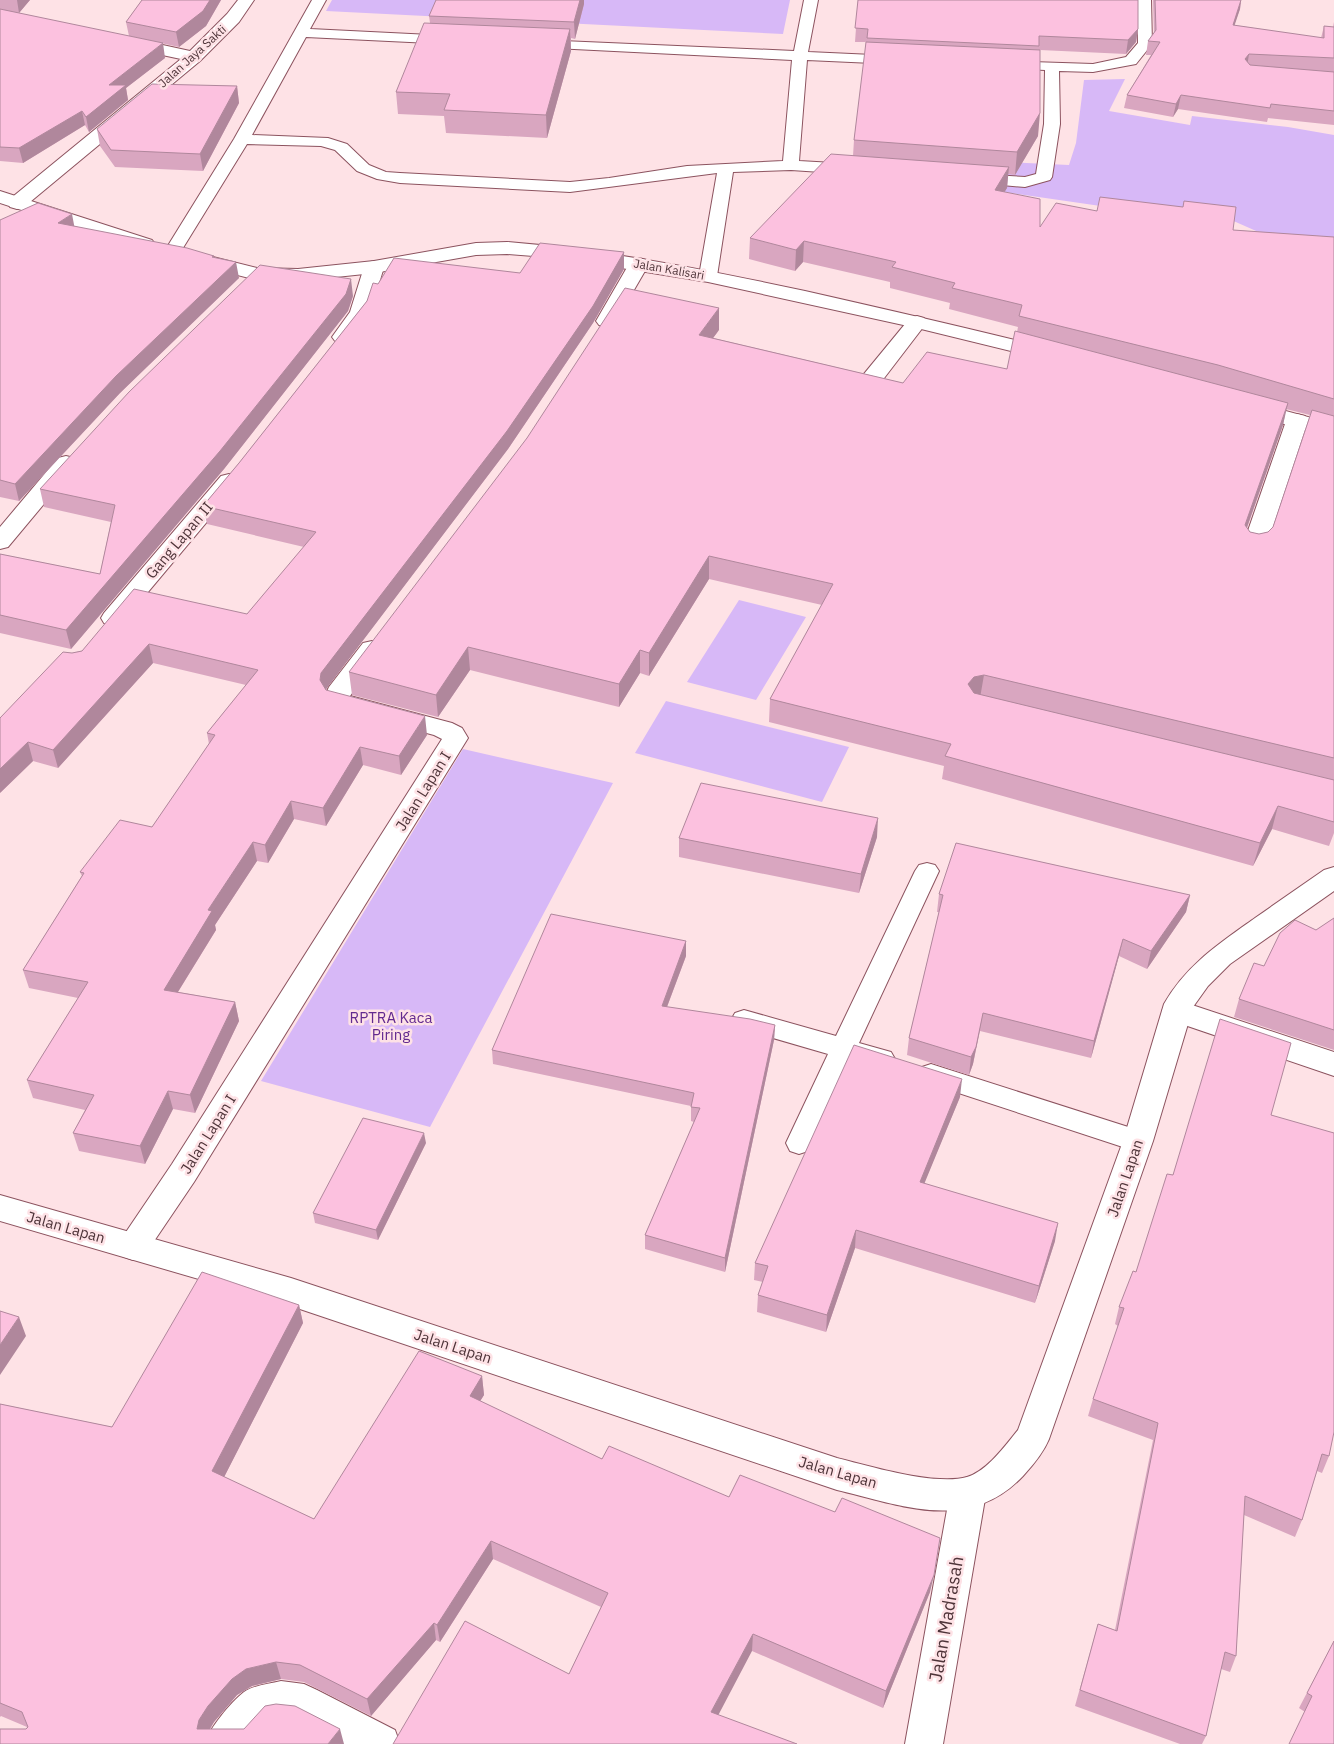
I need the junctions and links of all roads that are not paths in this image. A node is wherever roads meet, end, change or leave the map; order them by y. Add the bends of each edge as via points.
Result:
1 (246, 0) edge
2 (319, 0) edge
3 (811, 0) edge
4 (1144, 0) edge
5 (303, 33) junction
6 (106, 38) edge
7 (462, 40) edge
8 (522, 43) edge
9 (194, 56) junction
10 (800, 56) junction
11 (907, 60) edge
12 (994, 64) edge
13 (1052, 66) junction
14 (242, 139) junction
15 (791, 165) junction
16 (726, 168) junction
17 (868, 170) edge
18 (961, 178) edge
19 (11, 207) edge
20 (172, 252) junction
21 (639, 264) junction
22 (374, 267) junction
23 (257, 274) junction
24 (708, 276) junction
25 (237, 292) edge
26 (917, 322) junction
27 (595, 339) edge
28 (330, 352) edge
29 (1071, 360) edge
30 (867, 385) edge
31 (1233, 402) edge
32 (1297, 421) junction
33 (1334, 431) edge
34 (82, 447) edge
35 (239, 468) edge
36 (0, 542) edge
37 (1254, 548) edge
38 (386, 629) edge
39 (101, 632) edge
40 (927, 871) dead end
41 (1334, 877) edge
42 (1177, 1011) junction
43 (740, 1019) edge
44 (846, 1048) junction
45 (1334, 1064) edge
46 (1138, 1141) junction
47 (799, 1143) dead end
48 (0, 1208) edge
49 (133, 1247) junction
50 (968, 1493) junction
51 (933, 1741) edge
52 (222, 1744) edge
53 (381, 1744) edge

1 - 9 street, Jalan Jaya Sakti via 233,18
2 - 5 lane
3 - 10 lane
4 - 13 lane via 1145,44 1131,61 1093,68
5 - 7 lane
5 - 14 lane
6 - 9 street
8 - 10 lane
9 - 19 street, Jalan Jaya Sakti
10 - 11 lane
10 - 15 lane
12 - 13 lane
13 - 18 lane via 1052,124 1044,177 1025,182
14 - 16 lane via 322,141 341,147 363,168 383,176 400,178 570,187 599,186 666,172
14 - 20 lane
15 - 16 lane
15 - 17 lane
16 - 24 lane
19 - 20 street, Jalan Kalisari via 40,210
20 - 23 street, Jalan Kalisari
21 - 22 street, Jalan Kalisari via 558,252 490,248
21 - 24 street, Jalan Kalisari
21 - 27 street
22 - 23 street, Jalan Kalisari via 314,275
22 - 28 street via 360,313
23 - 25 street
24 - 26 street, Jalan Kalisari
26 - 29 street, Jalan Kalisari
26 - 30 street
31 - 32 street
32 - 33 street
32 - 37 street
34 - 36 street via 54,475
35 - 39 street, Gang Lapan II
38 - 49 street, Jalan Lapan I via 338,693 338,701 444,729 455,738 183,1173
40 - 44 lane
41 - 42 street, Jalan Lapan via 1220,957 1198,978
42 - 45 street
42 - 46 street, Jalan Lapan
43 - 44 lane
44 - 46 lane
44 - 47 lane
46 - 50 street, Jalan Lapan via 1032,1439 1007,1468 989,1483
48 - 49 street, Jalan Lapan
49 - 50 street, Jalan Lapan via 291,1292 837,1474 920,1492
50 - 51 street, Jalan Madrasah
52 - 53 street via 258,1705 281,1700 304,1703

